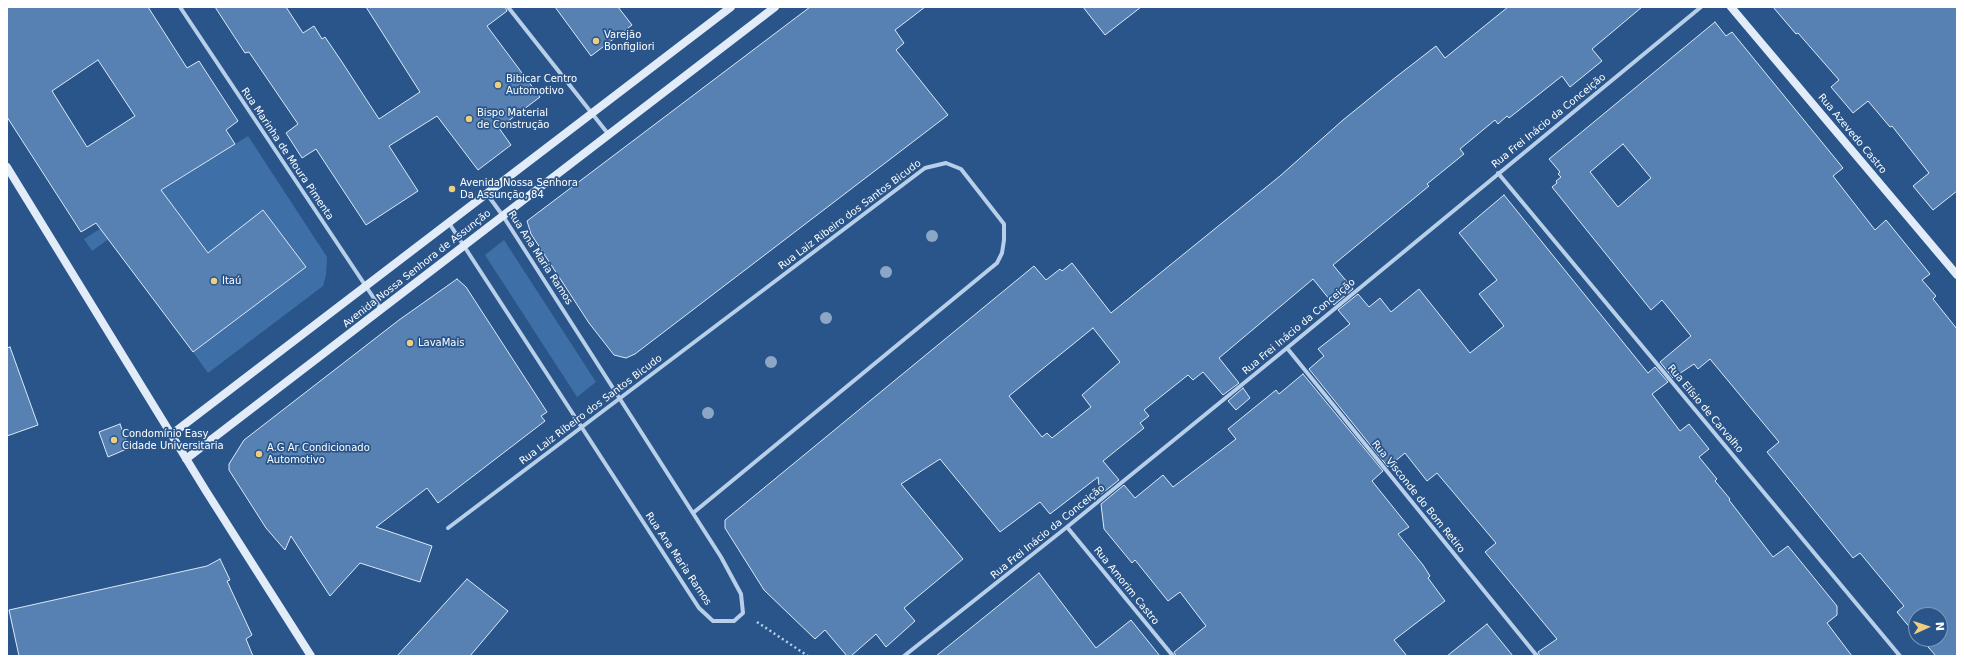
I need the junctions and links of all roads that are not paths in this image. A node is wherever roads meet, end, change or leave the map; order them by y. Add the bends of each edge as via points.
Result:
1 (180, 7) edge
2 (508, 7) edge
3 (731, 7) edge
4 (1701, 7) edge
5 (1731, 7) edge
6 (770, 8) edge
7 (592, 114) junction
8 (609, 135) junction
9 (7, 167) edge
10 (1498, 173) junction
11 (487, 194) junction
12 (503, 216) junction
13 (448, 223) junction
14 (464, 246) junction
15 (1957, 275) edge
16 (365, 287) junction
17 (381, 310) junction
18 (1287, 348) junction
19 (620, 398) junction
20 (582, 427) junction
21 (172, 434) junction
22 (186, 459) junction
23 (693, 513) junction
24 (1067, 527) junction
25 (448, 528) dead end
26 (311, 656) edge
27 (904, 656) edge
28 (1173, 656) edge
29 (1537, 656) edge
30 (1900, 656) edge

1 - 16 street, Rua Marinha de Moura Pimenta
2 - 7 street
3 - 7 street, Avenida Nossa Senhora de Assunção
4 - 10 street, Rua Frei Inácio da Conceição
5 - 15 street, Rua Azevedo Castro
6 - 8 street, Avenida Nossa Senhora de Assunção
7 - 8 street
7 - 11 street, Avenida Nossa Senhora de Assunção
8 - 12 street, Avenida Nossa Senhora de Assunção
9 - 21 street
10 - 18 street, Rua Frei Inácio da Conceição
10 - 30 street, Rua Elísio de Carvalho
11 - 12 street, Rua Ana Maria Ramos
11 - 13 street, Avenida Nossa Senhora de Assunção
12 - 14 street, Avenida Nossa Senhora de Assunção
12 - 19 street, Rua Ana Maria Ramos
13 - 14 street, Rua Ana Maria Ramos
13 - 16 street, Avenida Nossa Senhora de Assunção
14 - 17 street, Avenida Nossa Senhora de Assunção
14 - 20 street, Rua Ana Maria Ramos
16 - 17 street, Rua Marinha de Moura Pimenta
16 - 21 street, Avenida Nossa Senhora de Assunção
17 - 22 street, Avenida Nossa Senhora de Assunção
18 - 24 street, Rua Frei Inácio da Conceição
18 - 29 street, Rua Visconde do Bom Retiro
19 - 20 street, Rua Laiz Ribeiro dos Santos Bicudo
19 - 23 street, Rua Ana Maria Ramos
19 - 23 street, Rua Laiz Ribeiro dos Santos Bicudo via 925,168 946,163 961,169 1004,224 1002,252 997,263
20 - 23 street, Rua Ana Maria Ramos via 699,608 713,621 734,621 743,613 742,594
20 - 25 street, Rua Laiz Ribeiro dos Santos Bicudo
21 - 22 street
22 - 26 street
24 - 27 street, Rua Frei Inácio da Conceição
24 - 28 street, Rua Amorim Castro

